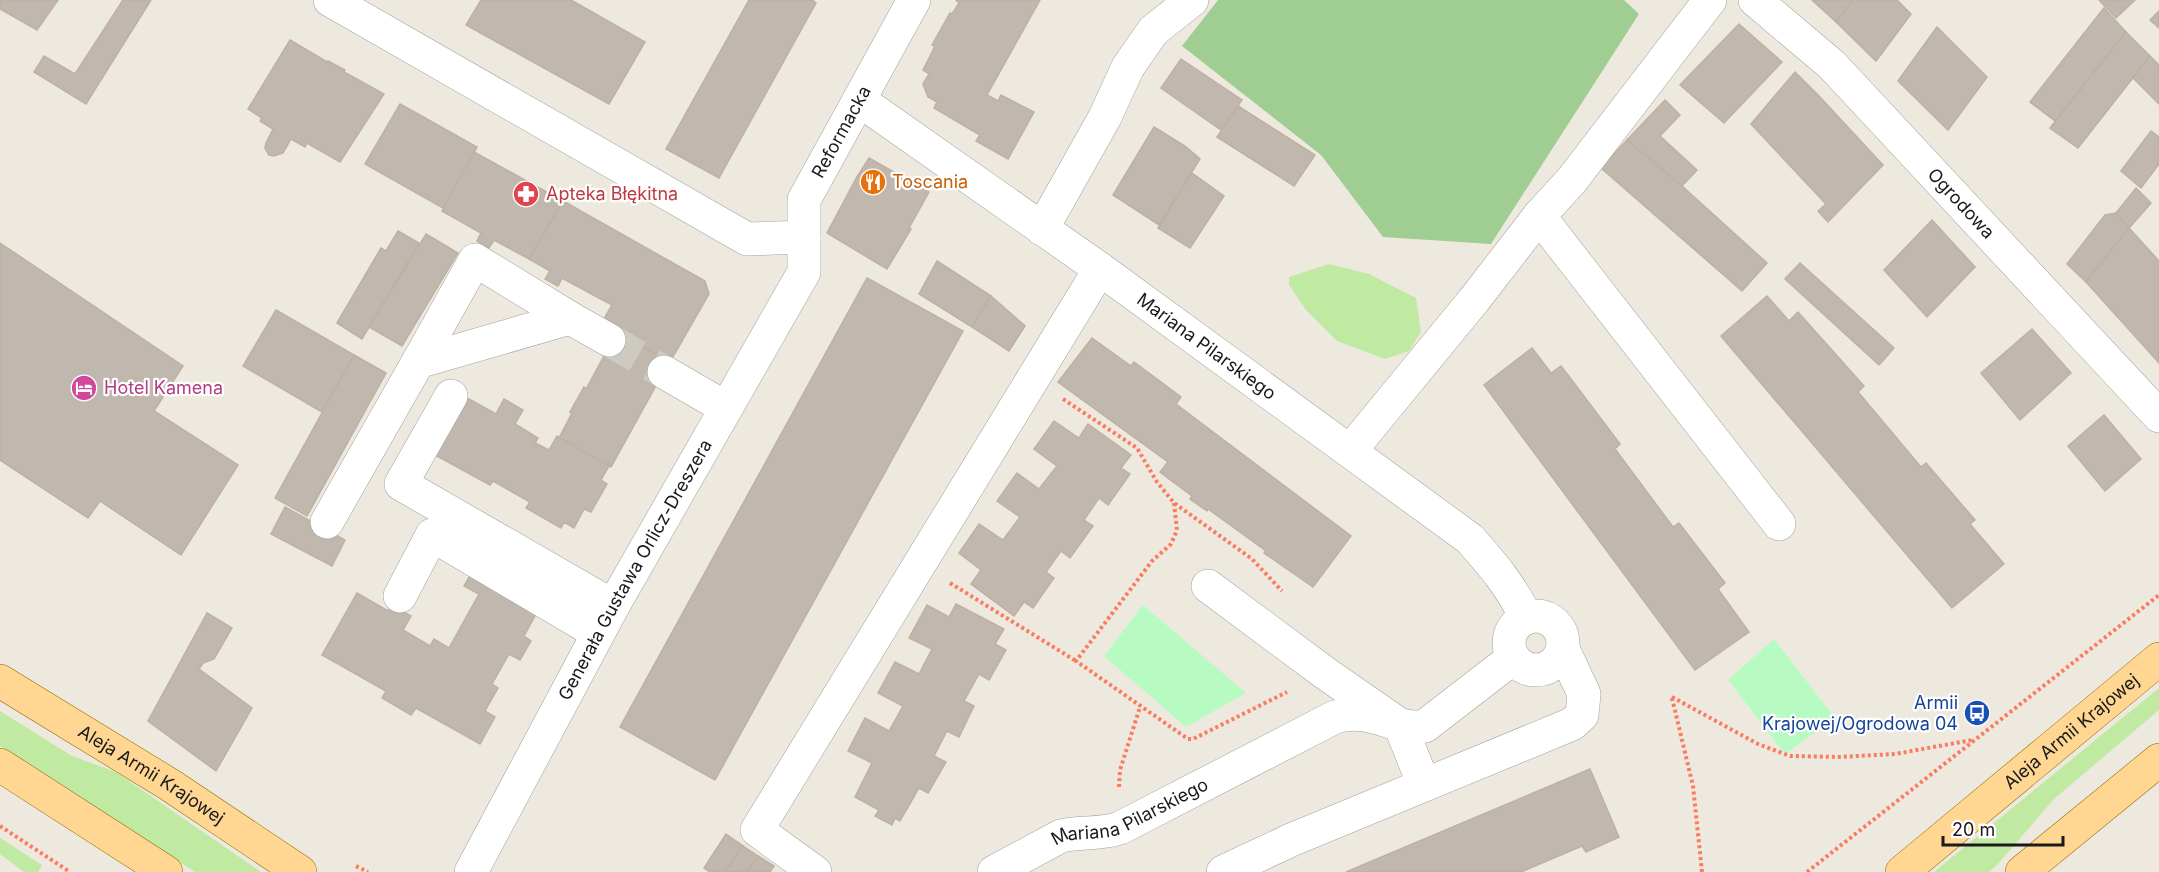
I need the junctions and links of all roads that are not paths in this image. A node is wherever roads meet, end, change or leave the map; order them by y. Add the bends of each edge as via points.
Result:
1 (330, 0) edge
2 (914, 0) edge
3 (1192, 0) edge
4 (1710, 0) edge
5 (1755, 0) edge
6 (859, 100) junction
7 (1539, 216) junction
8 (1042, 229) junction
9 (804, 237) junction
10 (1100, 269) junction
11 (804, 272) joint
12 (570, 318) junction
13 (609, 340) tunnel mouth
14 (417, 362) junction
15 (664, 372) tunnel mouth
16 (451, 396) dead end
17 (726, 408) junction
18 (2159, 416) edge
19 (1350, 451) junction
20 (327, 522) dead end
21 (1779, 524) dead end
22 (1208, 586) dead end
23 (400, 596) dead end
24 (1526, 618) junction
25 (605, 620) junction
26 (1563, 649) junction
27 (1513, 658) junction
28 (2159, 659) edge
29 (0, 681) edge
30 (1400, 725) junction
31 (2159, 760) edge
32 (0, 765) edge
33 (1424, 785) junction
34 (166, 872) edge
35 (300, 872) edge
36 (471, 872) edge
37 (815, 872) edge
38 (994, 872) edge
39 (1223, 872) edge
40 (1902, 872) edge
41 (2022, 872) edge

1 - 9 street via 747,239
2 - 6 street, Reformacka
3 - 8 street via 1153,31 1128,67 1105,117
4 - 7 street via 1572,180
5 - 18 street, Ogrodowa via 1832,64
6 - 8 street, Mariana Pilarskiego
6 - 9 street, Reformacka via 804,200
7 - 19 street
7 - 21 street
8 - 10 street, Mariana Pilarskiego
9 - 11 street, Reformacka
10 - 19 street, Mariana Pilarskiego
10 - 37 street via 757,830
11 - 17 street, Generała Gustawa Orlicz-Dreszera
12 - 13 street
12 - 14 street
12 - 14 street via 475,260
14 - 20 street
15 - 17 street
16 - 25 street via 400,484
17 - 25 street, Generała Gustawa Orlicz-Dreszera
19 - 24 street, Mariana Pilarskiego via 1470,539 1504,577
22 - 30 street
23 - 25 street via 432,536
24 - 26 street via 1540,616 1556,624
24 - 27 street via 1515,625 1508,641
25 - 36 street, Generała Gustawa Orlicz-Dreszera
26 - 27 street via 1560,658 1546,669 1527,670
26 - 33 street via 1584,694 1582,716 1572,724
27 - 30 street, Mariana Pilarskiego via 1433,722 1417,728
28 - 40 main road, Aleja Armii Krajowej
29 - 35 main road, Aleja Armii Krajowej via 170,785
30 - 33 street
30 - 38 street, Mariana Pilarskiego via 1358,713 1335,717 1120,828 1107,833 1061,836
31 - 41 main road
32 - 34 main road
33 - 39 street

